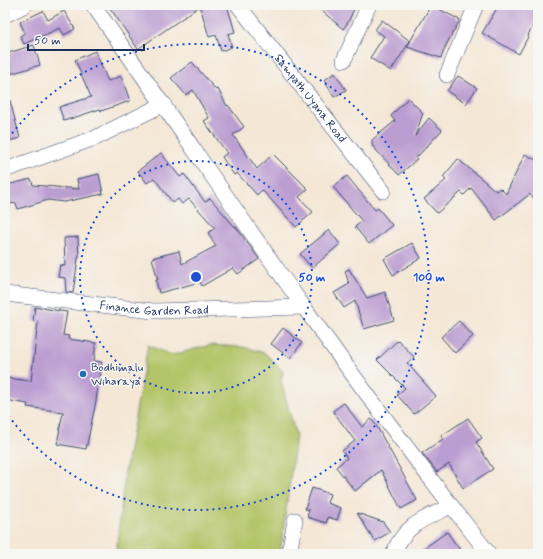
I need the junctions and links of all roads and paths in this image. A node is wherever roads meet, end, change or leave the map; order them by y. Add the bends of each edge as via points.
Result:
1 (25, 5) edge
2 (93, 5) edge
3 (238, 5) edge
4 (369, 5) edge
5 (476, 5) edge
6 (5, 15) edge
7 (344, 60) dead end
8 (447, 75) dead end
9 (164, 104) junction
10 (5, 170) edge
11 (383, 191) dead end
12 (5, 294) edge
13 (304, 307) junction
14 (451, 506) junction
15 (295, 520) dead end
16 (289, 554) edge
17 (393, 554) edge
18 (489, 554) edge

1 - 6 street
2 - 9 street
3 - 11 street, Sampath Uyana Road
4 - 7 street
5 - 8 street
9 - 10 street via 94,138
9 - 13 street
12 - 13 street, Finance Garden Road via 153,311
13 - 14 street
14 - 17 street via 416,522 398,541
14 - 18 street
15 - 16 street

